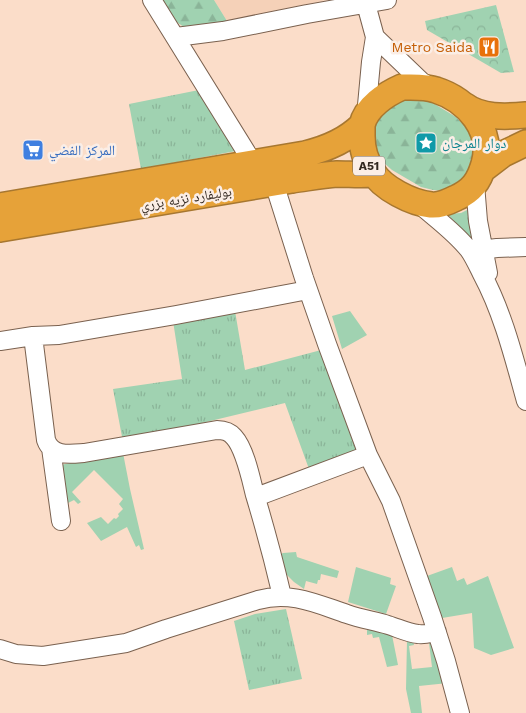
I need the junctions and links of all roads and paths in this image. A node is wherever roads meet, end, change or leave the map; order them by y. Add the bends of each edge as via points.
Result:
1 (152, 0) edge
2 (387, 0) edge
3 (366, 4) junction
4 (376, 37) junction
5 (176, 38) junction
6 (434, 89) junction
7 (462, 104) junction
8 (526, 115) edge
9 (364, 121) junction
10 (526, 143) edge
11 (253, 162) junction
12 (373, 174) junction
13 (478, 177) junction
14 (274, 183) junction
15 (418, 203) junction
16 (0, 206) edge
17 (0, 229) edge
18 (526, 248) edge
19 (476, 251) junction
20 (308, 290) junction
21 (33, 336) junction
22 (0, 341) edge
23 (526, 401) edge
24 (51, 448) junction
25 (368, 455) junction
26 (256, 497) junction
27 (61, 522) dead end
28 (282, 596) junction
29 (437, 632) junction
30 (0, 649) edge
31 (460, 713) edge

1 - 5 street
2 - 3 street
3 - 4 street
3 - 5 street
4 - 6 street via 422,82
4 - 9 street
5 - 11 street
6 - 7 highway, A51
6 - 9 highway, A51 via 402,87 382,98
7 - 8 highway, A51 via 483,114
7 - 13 highway, A51 via 485,136 485,159
9 - 11 highway, بوليفارد نزيه بزري / A51 via 352,135 318,151
9 - 12 highway, A51 via 362,143
10 - 13 highway, A51 via 503,154
11 - 16 highway, بوليفارد نزيه بزري / A51
12 - 14 highway, بوليفارد نزيه بزري / A51 via 334,174
12 - 15 highway, A51 via 386,186
13 - 15 highway, A51 via 468,191 445,203
13 - 19 street
14 - 17 highway, بوليفارد نزيه بزري / A51
14 - 20 street
15 - 19 street
18 - 19 street
19 - 23 street via 513,354
20 - 21 street via 59,335
20 - 25 street
21 - 22 street
21 - 24 street via 45,432
24 - 26 street via 62,454 84,452 227,431 238,443
24 - 27 street
25 - 26 street
25 - 29 street via 391,501
26 - 28 street
28 - 29 street via 299,598 419,634
28 - 30 street via 258,600 126,644 43,656
29 - 31 street

